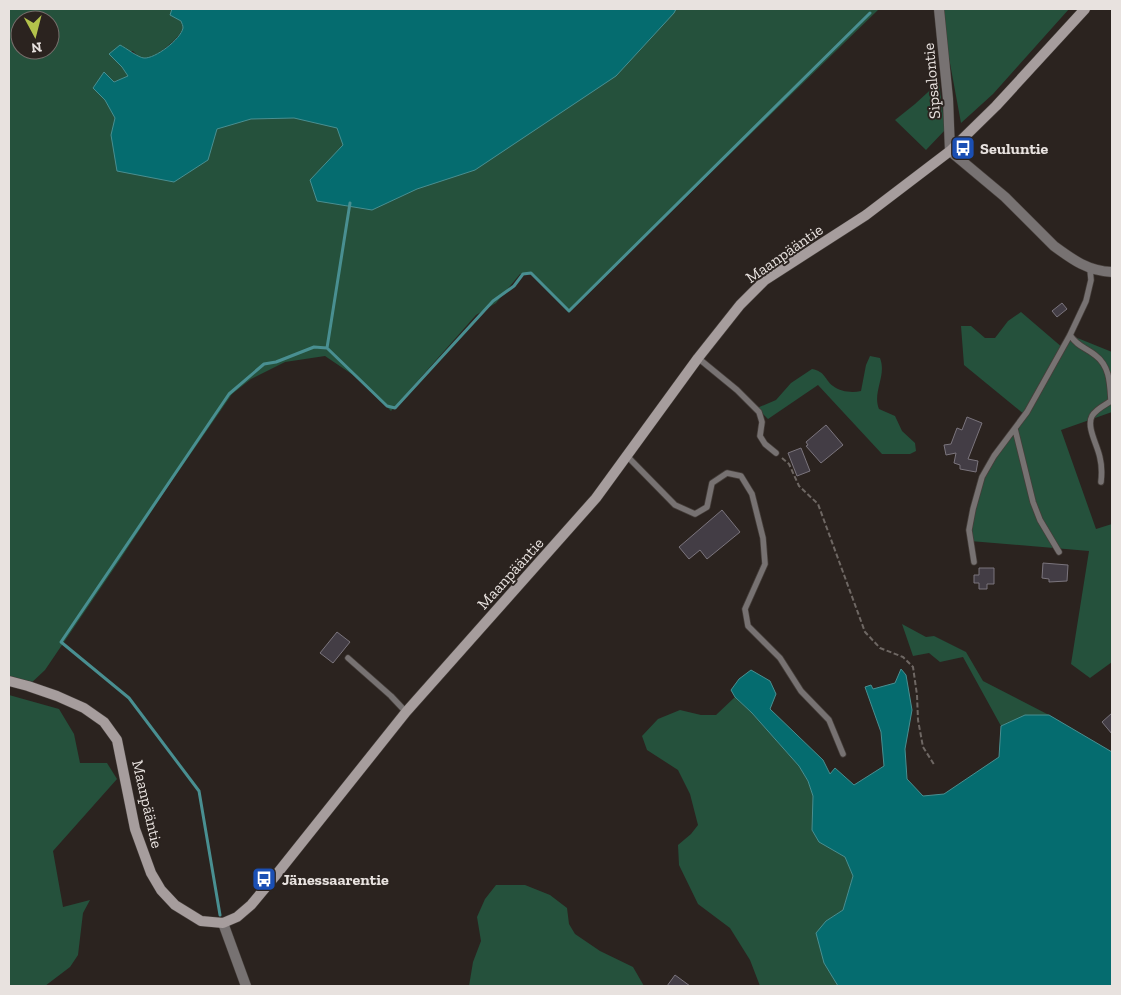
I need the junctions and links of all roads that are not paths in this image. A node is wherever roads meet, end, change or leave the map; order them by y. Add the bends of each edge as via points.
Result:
1 (939, 9) edge
2 (1086, 9) edge
3 (950, 151) junction
4 (1090, 269) junction
5 (1112, 272) edge
6 (1070, 336) junction
7 (698, 358) junction
8 (1015, 429) junction
9 (776, 453) road end
10 (627, 456) junction
11 (1101, 482) dead end
12 (1059, 552) dead end
13 (974, 562) dead end
14 (348, 658) dead end
15 (9, 681) edge
16 (406, 712) junction
17 (843, 754) dead end
18 (223, 923) junction
19 (246, 986) edge

1 - 3 street, Sipsalontie
2 - 3 street, Maanpääntie
3 - 4 street via 1054,246
3 - 7 street, Maanpääntie via 866,216 765,280 740,305
4 - 5 street
4 - 6 lane via 1090,290
6 - 8 lane
6 - 11 lane via 1076,344 1102,361 1108,372 1111,401 1093,414 1091,422 1100,456
7 - 9 lane via 758,412 762,422 760,436
7 - 10 street, Maanpääntie
8 - 12 lane via 1033,502
8 - 13 lane via 982,477 969,530
10 - 16 street, Maanpääntie via 596,498
10 - 17 lane via 675,505 695,514 707,507 712,483 727,473 741,476 752,494 763,538 765,564 745,608 748,626 780,658 801,691 829,720
14 - 16 lane
15 - 18 street, Maanpääntie via 73,703 104,722 120,748 135,829 155,881 168,899 192,916 201,921
16 - 18 street, Maanpääntie via 251,905 237,917
18 - 19 street

